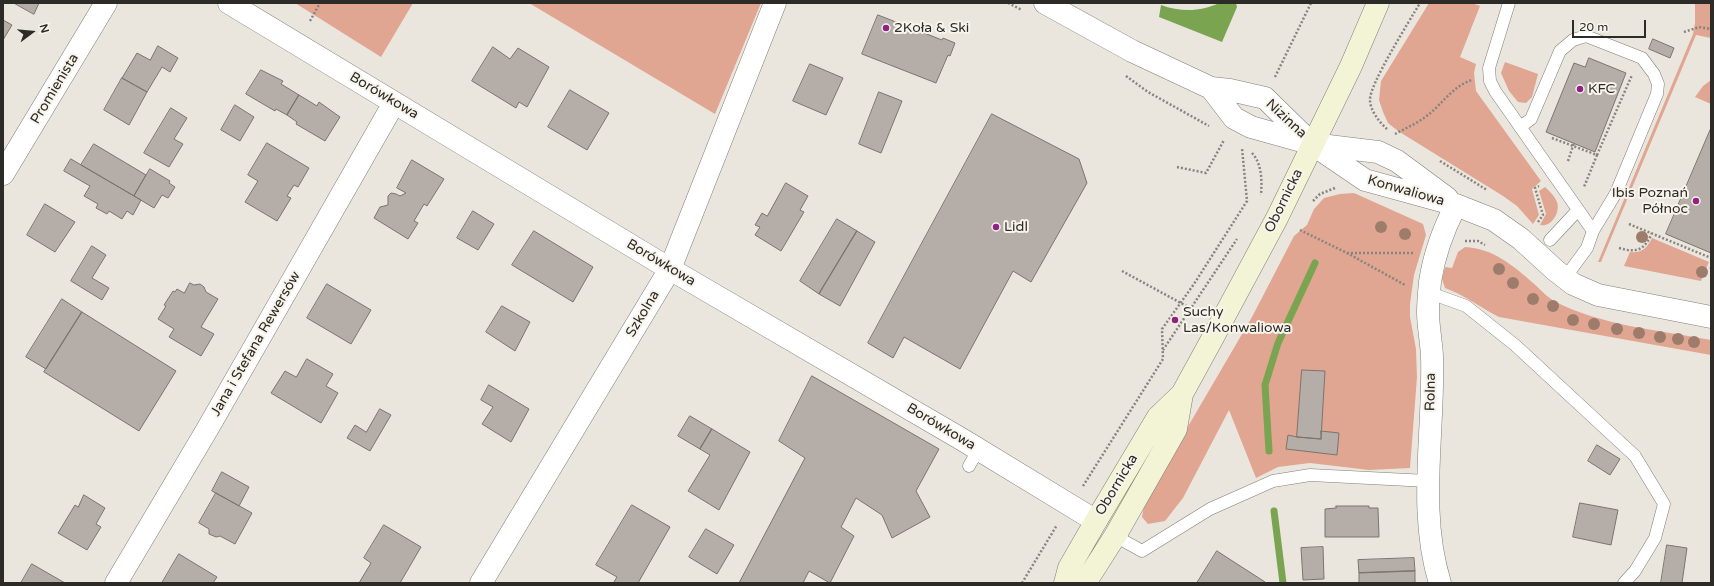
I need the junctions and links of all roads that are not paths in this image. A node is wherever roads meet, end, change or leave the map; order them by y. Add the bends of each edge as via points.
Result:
1 (106, 3) edge
2 (229, 3) edge
3 (775, 3) edge
4 (1045, 3) edge
5 (1378, 3) edge
6 (1509, 3) edge
7 (1211, 88) junction
8 (394, 102) junction
9 (1520, 127) junction
10 (1312, 144) junction
11 (3, 174) edge
12 (1456, 205) junction
13 (1578, 210) junction
14 (1593, 231) junction
15 (1550, 240) road end
16 (670, 269) junction
17 (1565, 278) junction
18 (1430, 293) junction
19 (1711, 317) edge
20 (1182, 394) junction
21 (1428, 481) junction
22 (1096, 521) junction
23 (1115, 536) junction
24 (116, 583) edge
25 (481, 583) edge
26 (1065, 583) edge
27 (1083, 583) edge
28 (1440, 583) edge
29 (1624, 583) edge

1 - 11 street, Promienista
2 - 8 street, Borówkowa
3 - 16 street, Szkolna
4 - 7 street, Nizinna via 1132,51
5 - 10 main road, Obornicka via 1351,66
6 - 9 lane via 1488,74 1495,91
7 - 10 street, Nizinna via 1234,118 1251,127
7 - 10 street, Nizinna via 1265,98
8 - 16 street, Borówkowa
8 - 24 street, Jana i Stefana Rewersów via 212,421
9 - 13 lane
9 - 14 lane via 1531,119 1560,51 1573,40 1586,36 1642,58 1648,65 1658,84 1657,94 1616,193
10 - 12 street, Konwaliowa via 1365,180
10 - 12 street, Konwaliowa via 1378,152 1397,161
10 - 20 main road, Obornicka via 1267,236
12 - 17 street, Konwaliowa via 1494,220 1521,239
12 - 18 street, Rolna via 1446,225 1431,280
13 - 14 lane
13 - 15 lane
14 - 17 lane via 1587,248
16 - 22 street, Borówkowa via 974,458 1070,505
16 - 25 street, Szkolna
17 - 19 street, Konwaliowa via 1598,295
18 - 21 street, Rolna via 1428,312 1432,384
18 - 29 lane via 1466,306 1514,344 1635,456 1664,504 1655,538 1635,571
20 - 22 main road, Obornicka via 1158,417
20 - 23 main road, Obornicka via 1176,429
21 - 23 lane via 1310,475 1273,481 1210,509 1142,551
21 - 28 street, Rolna via 1429,529
22 - 26 main road, Obornicka via 1069,568
23 - 27 main road, Obornicka

